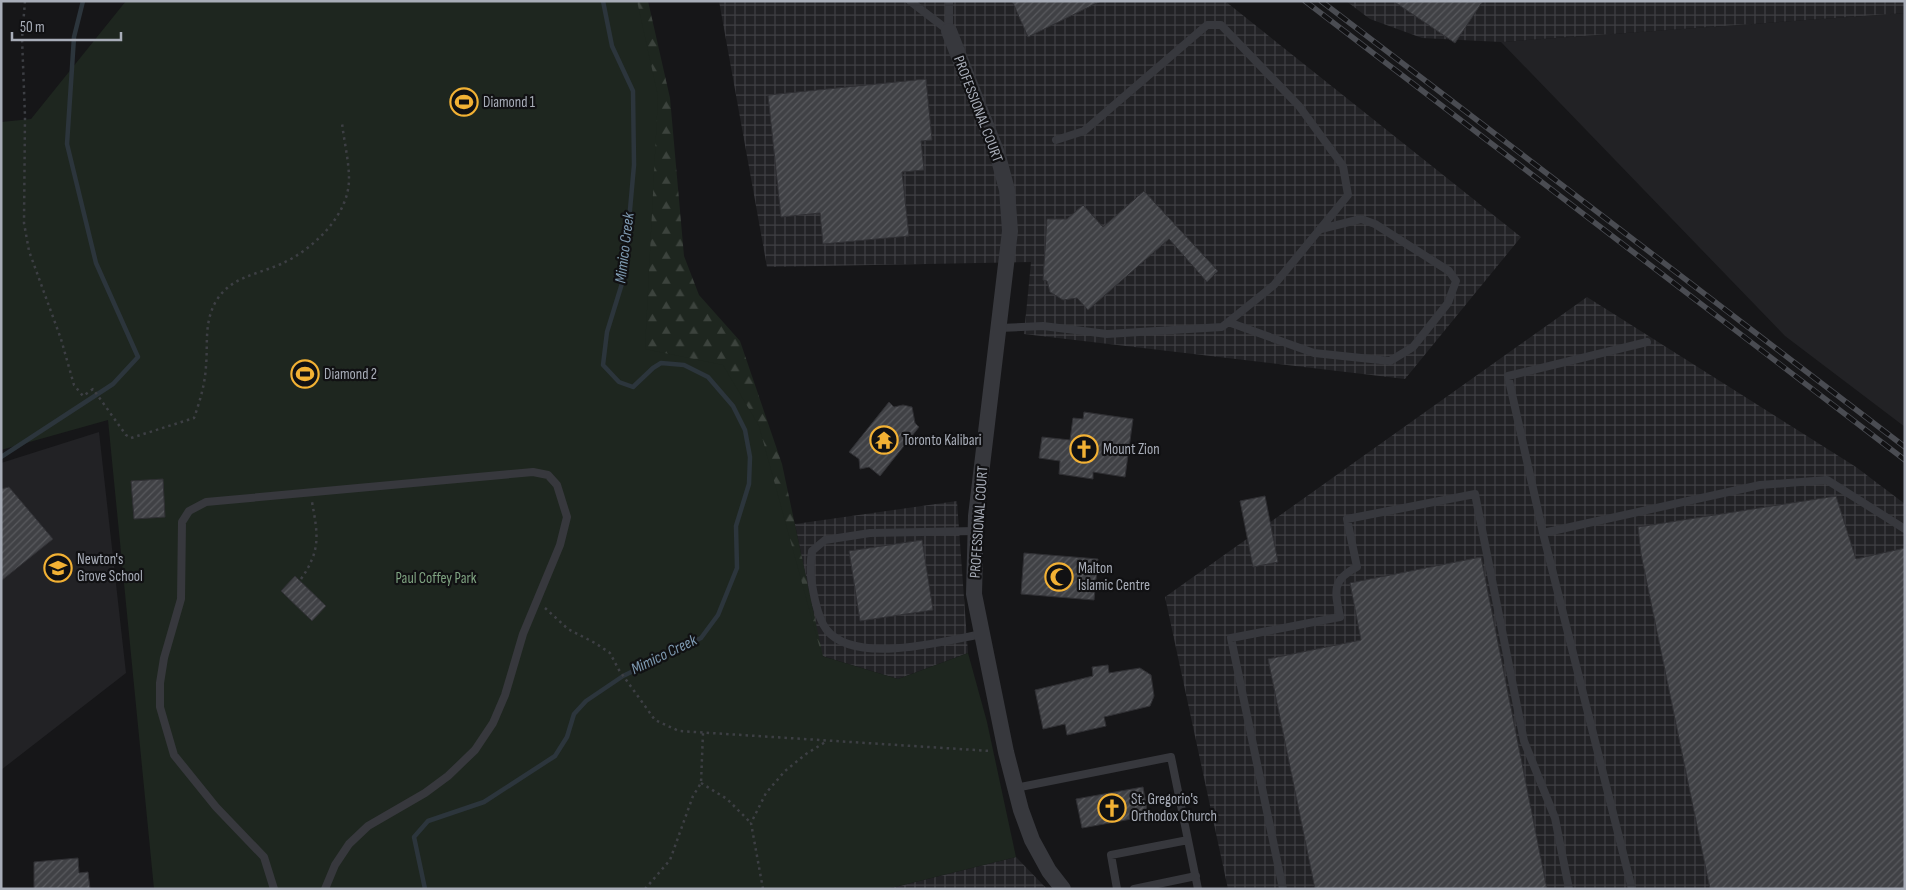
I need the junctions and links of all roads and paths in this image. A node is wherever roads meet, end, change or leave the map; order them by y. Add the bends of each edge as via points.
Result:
1 (25, 1) edge
2 (910, 1) edge
3 (948, 1) edge
4 (949, 31) junction
5 (342, 123) dead end
6 (1056, 140) dead end
7 (1320, 229) junction
8 (1228, 322) junction
9 (999, 328) junction
10 (1647, 342) dead end
11 (311, 492) junction
12 (1905, 529) edge
13 (976, 531) junction
14 (1543, 533) junction
15 (302, 579) dead end
16 (537, 599) junction
17 (982, 634) junction
18 (703, 733) junction
19 (828, 741) junction
20 (1006, 752) junction
21 (701, 783) junction
22 (1016, 788) junction
23 (751, 823) junction
24 (1188, 840) junction
25 (1196, 876) junction
26 (274, 889) edge
27 (325, 889) edge
28 (645, 889) edge
29 (763, 889) edge
30 (1063, 889) edge
31 (1117, 889) edge
32 (1134, 889) edge
33 (1198, 889) edge
34 (1282, 889) edge
35 (1569, 889) edge
36 (1632, 889) edge

1 - 5 path via 22,38 24,223 29,251 74,386 83,396 93,389 131,438 194,418 206,368 207,322 215,302 229,286 248,274 282,264 329,229 343,206 349,180
2 - 4 lane
3 - 4 lane
4 - 9 street, PROFESSIONAL COURT via 998,156 1007,190 1010,231
6 - 7 lane via 1084,131 1207,25 1221,25 1299,106 1343,166 1348,195
7 - 8 lane via 1274,285
7 - 8 lane via 1361,219 1375,224 1449,271 1456,281 1448,303 1413,347 1390,361 1314,353
8 - 9 lane via 1222,327 1108,334 1043,326
9 - 13 street, PROFESSIONAL COURT
10 - 14 lane via 1508,376
11 - 15 path via 318,542
11 - 16 lane via 533,472 548,475 556,485 567,517 560,545
11 - 26 lane via 206,502 190,511 182,522 181,599 160,683 160,707 174,755 216,808 264,857
12 - 14 lane via 1827,480 1760,485
13 - 17 street, PROFESSIONAL COURT via 974,594
13 - 17 lane via 870,533 825,540 812,551 809,573 817,607 827,630 845,642 878,650
14 - 36 lane
16 - 18 path via 568,629 610,653 655,720 679,731
16 - 27 lane via 493,723 475,750 425,793 368,826 349,844
17 - 20 street, PROFESSIONAL COURT
18 - 19 path
18 - 21 path
19 - 20 path
19 - 23 path via 785,771 766,794
20 - 22 street, PROFESSIONAL COURT
21 - 23 path via 727,798
21 - 28 path via 693,796 670,860
22 - 24 lane via 1171,757
22 - 30 street, PROFESSIONAL COURT via 1032,840
23 - 29 path
24 - 25 lane
24 - 31 lane via 1111,855
25 - 32 lane
25 - 33 lane
34 - 35 lane via 1231,638 1340,617 1337,584 1347,572 1357,567 1347,519 1475,494 1524,742 1555,818

